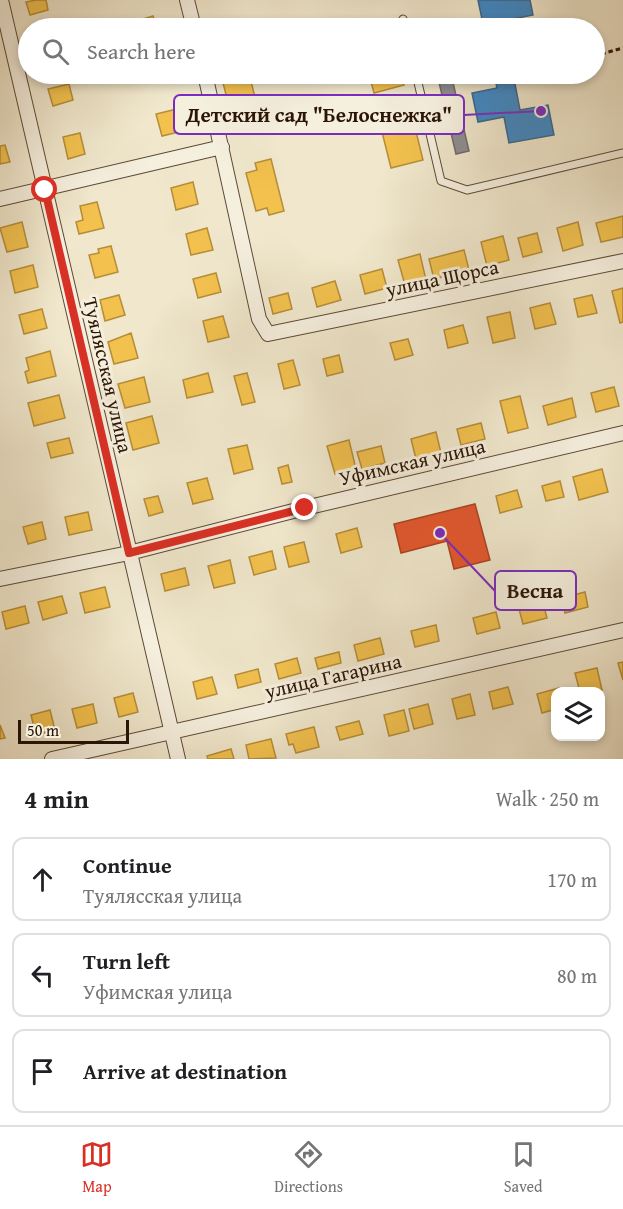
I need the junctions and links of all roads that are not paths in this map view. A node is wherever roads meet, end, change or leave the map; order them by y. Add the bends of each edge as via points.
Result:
1 (1, 0) edge
2 (188, 0) edge
3 (192, 18) edge
4 (18, 73) edge
5 (20, 84) edge
6 (207, 84) edge
7 (418, 84) edge
8 (222, 147) junction
9 (623, 153) edge
10 (45, 190) junction
11 (0, 199) edge
12 (623, 261) edge
13 (623, 433) edge
14 (129, 553) junction
15 (0, 579) edge
16 (623, 630) edge
17 (172, 734) junction
18 (52, 759) edge
19 (178, 759) edge

1 - 4 street, Туялясская улица
2 - 3 street
5 - 10 street, Туялясская улица
6 - 8 street
7 - 9 lane via 441,181 467,190
8 - 10 street
8 - 12 street, улица Щорса via 260,319 268,334
10 - 11 street
10 - 14 street, Туялясская улица
13 - 14 street, Уфимская улица
14 - 15 street, Уфимская улица
14 - 17 street, Туялясская улица
16 - 17 street, улица Гагарина
17 - 18 street, улица Гагарина
17 - 19 street, Туялясская улица

